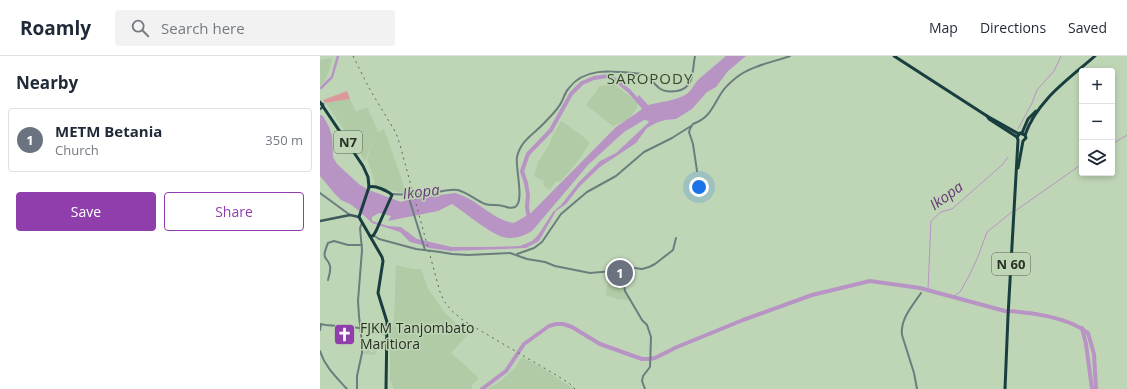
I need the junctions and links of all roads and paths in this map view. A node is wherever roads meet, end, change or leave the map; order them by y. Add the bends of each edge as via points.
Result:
1 (695, 56) edge
2 (790, 56) edge
3 (894, 56) edge
4 (1095, 56) edge
5 (321, 104) edge
6 (689, 132) junction
7 (1020, 136) junction
8 (1023, 141) junction
9 (697, 171) dead end
10 (1017, 172) junction
11 (373, 186) junction
12 (368, 187) junction
13 (320, 194) edge
14 (392, 194) junction
15 (408, 195) junction
16 (350, 215) junction
17 (359, 217) junction
18 (320, 221) edge
19 (362, 223) junction
20 (372, 236) junction
21 (676, 238) dead end
22 (362, 245) junction
23 (425, 250) junction
24 (523, 252) junction
25 (515, 254) junction
26 (522, 257) junction
27 (620, 269) junction
28 (328, 280) dead end
29 (921, 293) dead end
30 (321, 324) edge
31 (360, 328) junction
32 (320, 330) edge
33 (320, 351) edge
34 (347, 389) edge
35 (358, 389) edge
36 (386, 389) edge
37 (645, 389) edge
38 (918, 389) edge
39 (1005, 389) edge

1 - 15 street via 690,83 680,91 664,91 642,74 610,71 590,73 572,84 546,122 528,136 518,155 518,201 515,207 486,204 454,190
2 - 6 street via 753,68 737,77 722,92 712,111 701,121 693,124
3 - 7 main road via 989,119
4 - 7 main road via 1030,116
5 - 11 main road, N7 via 364,166
5 - 12 main road, N7 via 363,166
6 - 9 street
6 - 24 street via 691,126 644,152 616,176 587,192 562,214 542,242
7 - 8 main road
7 - 8 main road via 1025,139
7 - 10 main road
8 - 10 main road
10 - 39 main road, N 60
11 - 12 main road
11 - 14 main road
12 - 17 main road
13 - 16 street
14 - 15 street
14 - 20 main road
15 - 23 street
16 - 17 street
16 - 18 street
17 - 19 main road
19 - 20 main road
19 - 22 street
20 - 23 street
20 - 36 main road via 383,261 378,293 387,322
21 - 27 street via 673,250 656,264 642,269
22 - 28 street via 328,242 322,255 330,267
22 - 31 street via 358,302
23 - 25 street via 468,255
24 - 25 street
24 - 26 street
25 - 26 street
26 - 27 street via 583,272
27 - 37 street via 624,275 625,291 652,337 650,367 642,381
29 - 38 street via 901,328
30 - 31 street
30 - 32 street
31 - 35 street via 362,353 357,376
33 - 34 street via 330,370

